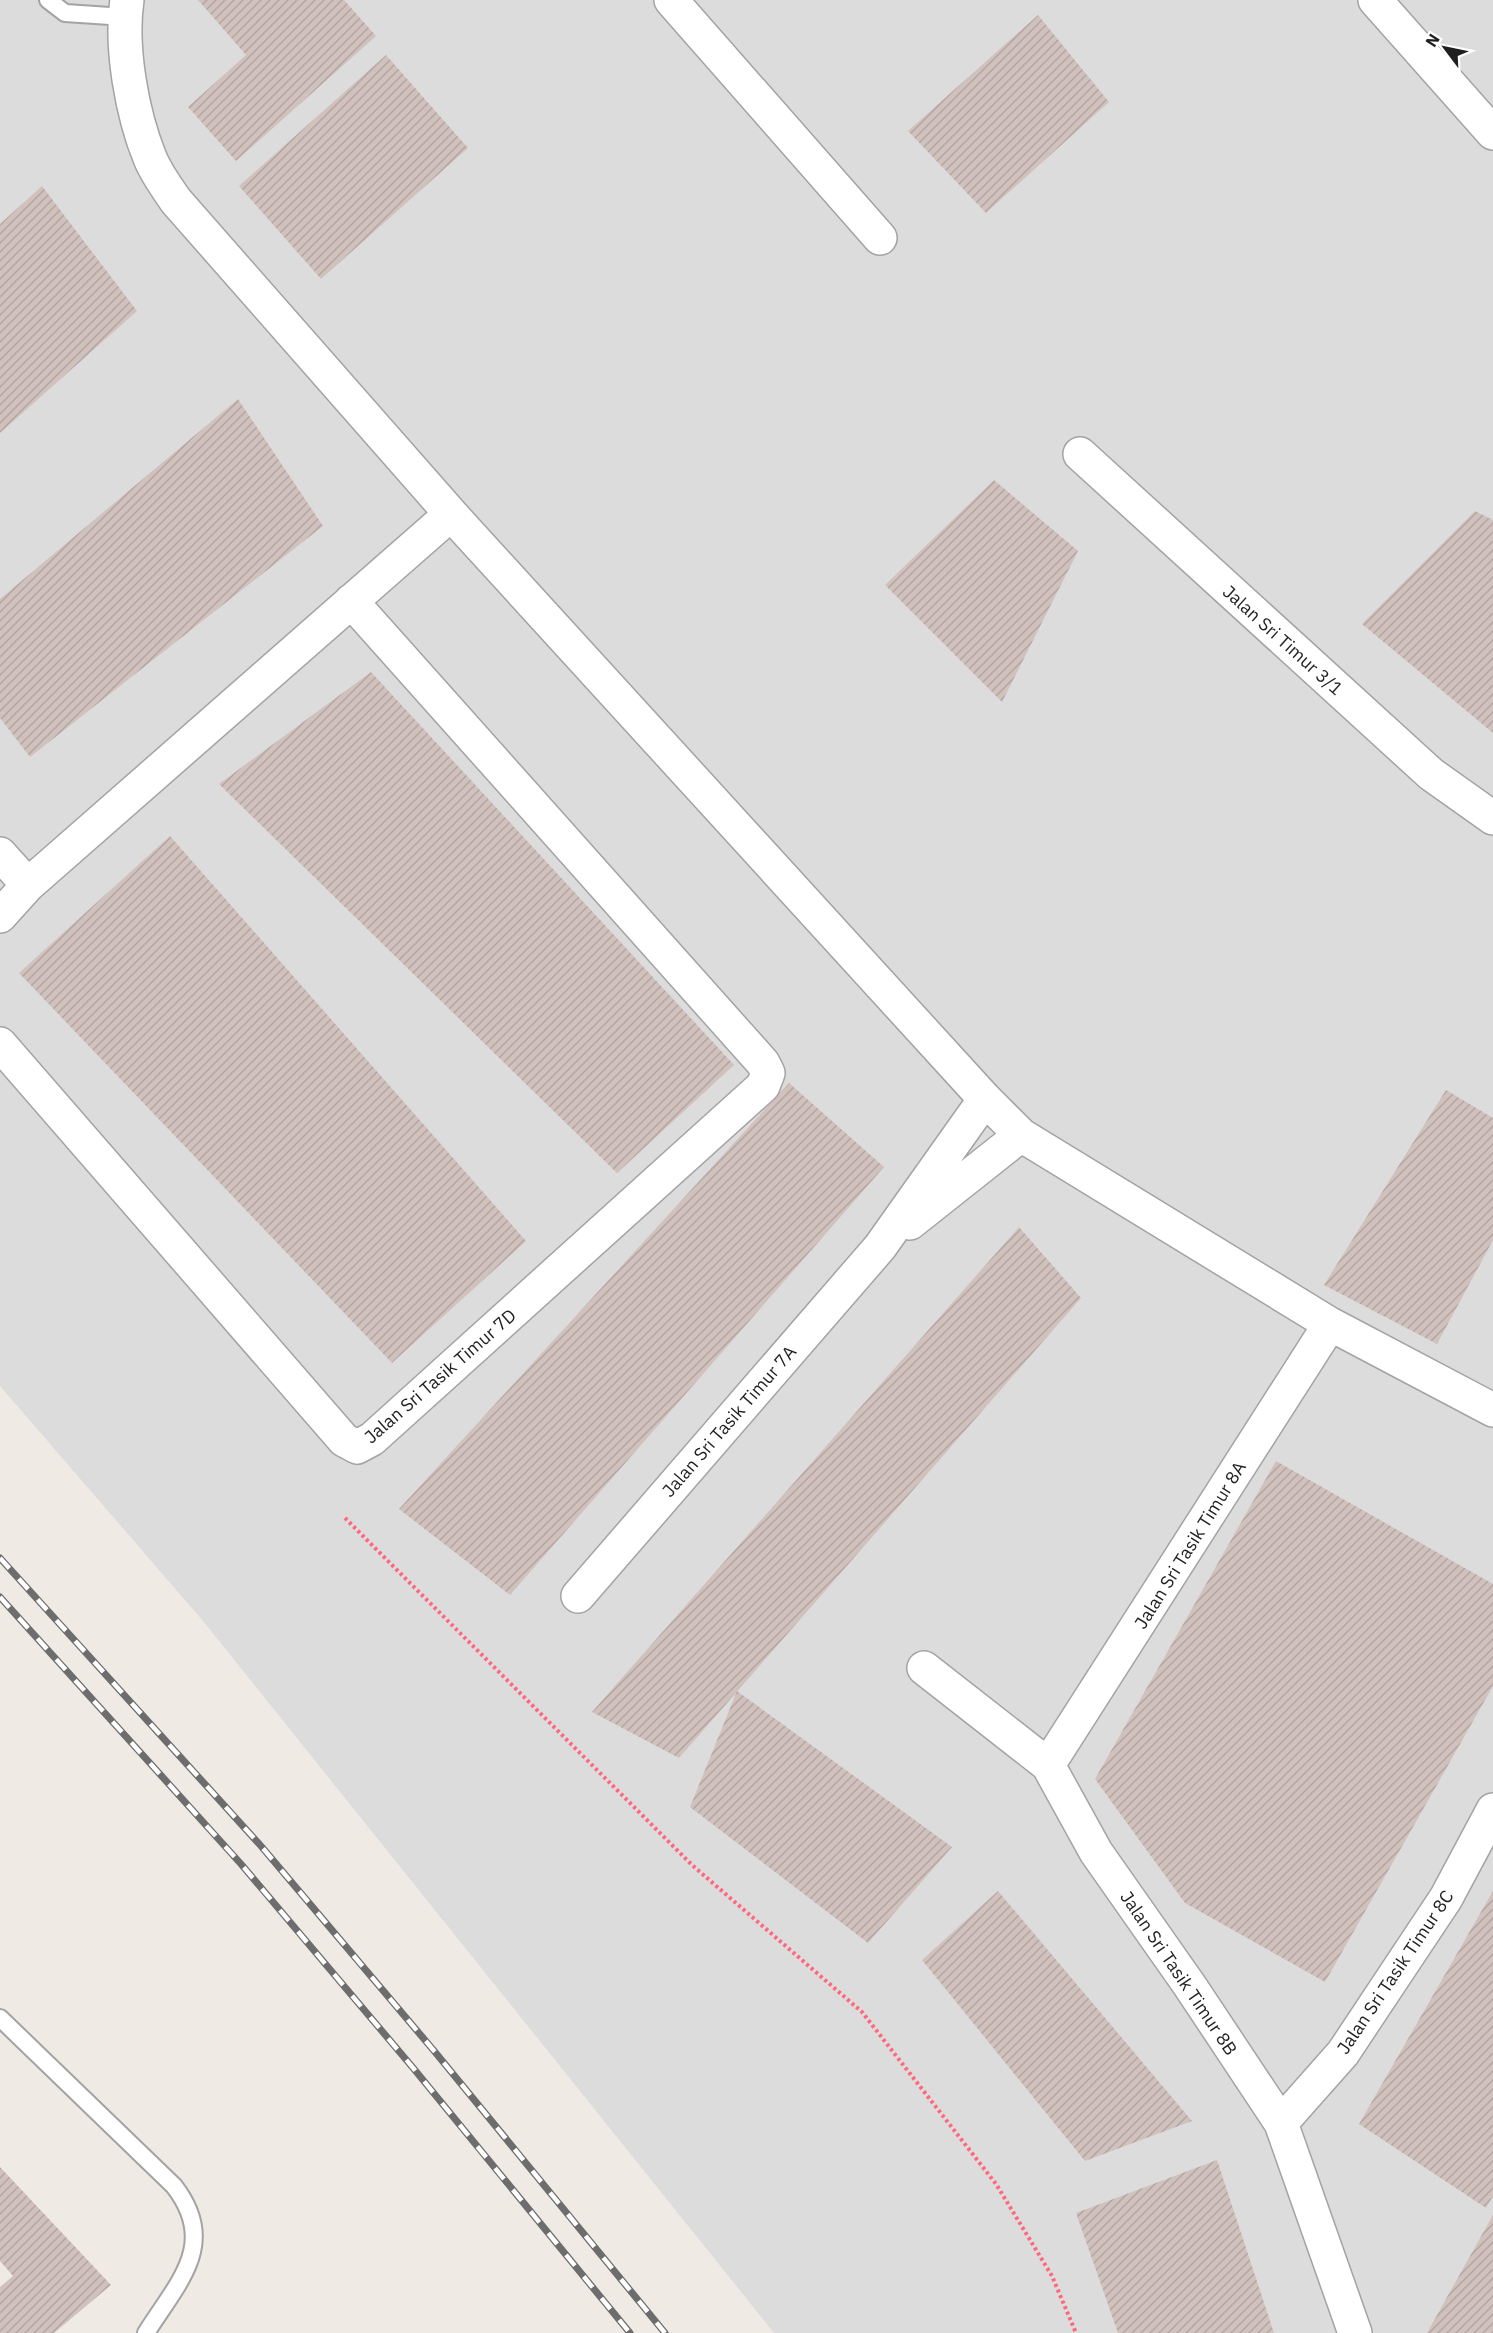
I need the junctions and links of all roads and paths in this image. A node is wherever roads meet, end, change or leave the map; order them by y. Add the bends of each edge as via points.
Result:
1 (48, 0) edge
2 (671, 0) edge
3 (1375, 0) edge
4 (126, 8) edge
5 (1493, 133) edge
6 (880, 238) dead end
7 (1080, 454) dead end
8 (451, 514) junction
9 (351, 602) junction
10 (1493, 818) edge
11 (0, 854) edge
12 (28, 885) junction
13 (0, 916) edge
14 (0, 1044) edge
15 (985, 1099) junction
16 (1022, 1135) junction
17 (880, 1247) junction
18 (1330, 1324) junction
19 (1493, 1410) edge
20 (345, 1518) dead end
21 (578, 1596) dead end
22 (924, 1668) dead end
23 (1048, 1765) junction
24 (1493, 1810) edge
25 (0, 2018) edge
26 (1281, 2123) junction
27 (146, 2333) edge
28 (1076, 2333) edge
29 (1355, 2333) edge

1 - 4 lane via 65,13
2 - 6 street
3 - 5 street
4 - 8 street via 129,73 138,118 150,159 176,201
7 - 10 street, Jalan Sri Timur 3/1 via 1431,774
8 - 9 street
8 - 15 street
9 - 12 street
9 - 14 street, Jalan Sri Tasik Timur 7D via 763,1063 768,1073 763,1086 372,1439 357,1447 344,1440
11 - 12 street
12 - 13 street
15 - 16 street
15 - 17 street
16 - 17 street
16 - 18 street
17 - 21 street, Jalan Sri Tasik Timur 7A
18 - 19 street
18 - 23 street, Jalan Sri Tasik Timur 8A
20 - 28 path via 692,1865 861,2012 996,2184 1052,2276
22 - 23 street, Jalan Sri Tasik Timur 8B
23 - 26 street, Jalan Sri Tasik Timur 8B via 1096,1852
24 - 26 street, Jalan Sri Tasik Timur 8C via 1446,1898 1342,2053
25 - 27 lane via 187,2203 194,2222 191,2261
26 - 29 street, Jalan Sri Tasik Timur 8B

